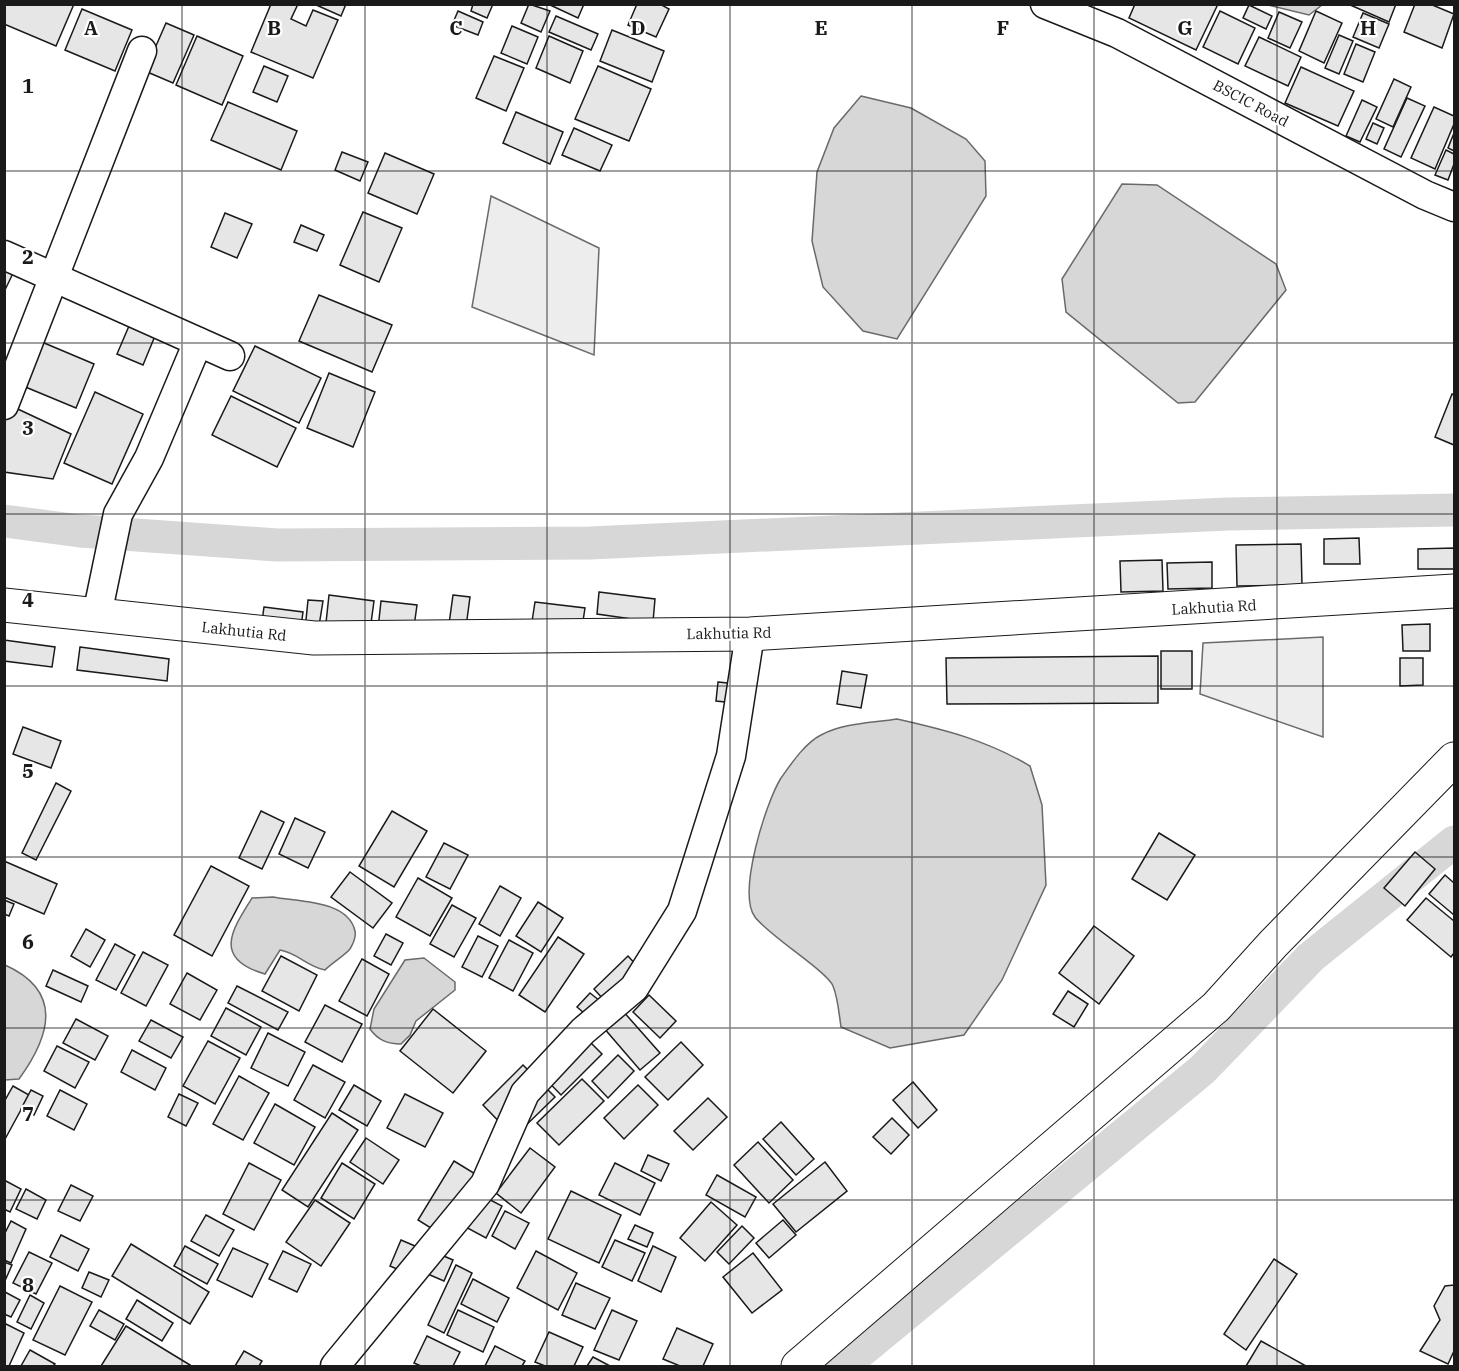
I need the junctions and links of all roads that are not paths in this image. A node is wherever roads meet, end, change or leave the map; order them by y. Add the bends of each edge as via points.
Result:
1 (1045, 4) edge
2 (142, 51) dead end
3 (1455, 207) edge
4 (4, 255) edge
5 (54, 277) junction
6 (198, 342) junction
7 (230, 356) dead end
8 (4, 405) edge
9 (1455, 591) edge
10 (4, 605) edge
11 (97, 615) junction
12 (750, 634) junction
13 (1455, 759) edge
14 (335, 1366) edge
15 (798, 1366) edge

1 - 3 street, BSCIC Road via 1117,33 1425,195
2 - 5 street
4 - 5 street
5 - 6 street
5 - 8 street
6 - 7 street
6 - 11 street via 148,458 118,514
9 - 12 street, Lakhutia Rd
10 - 11 street, Lakhutia Rd
11 - 12 street, Lakhutia Rd via 314,639
12 - 14 street via 730,756 682,911 634,988 583,1031 525,1093 485,1184
13 - 15 street via 1216,1007

